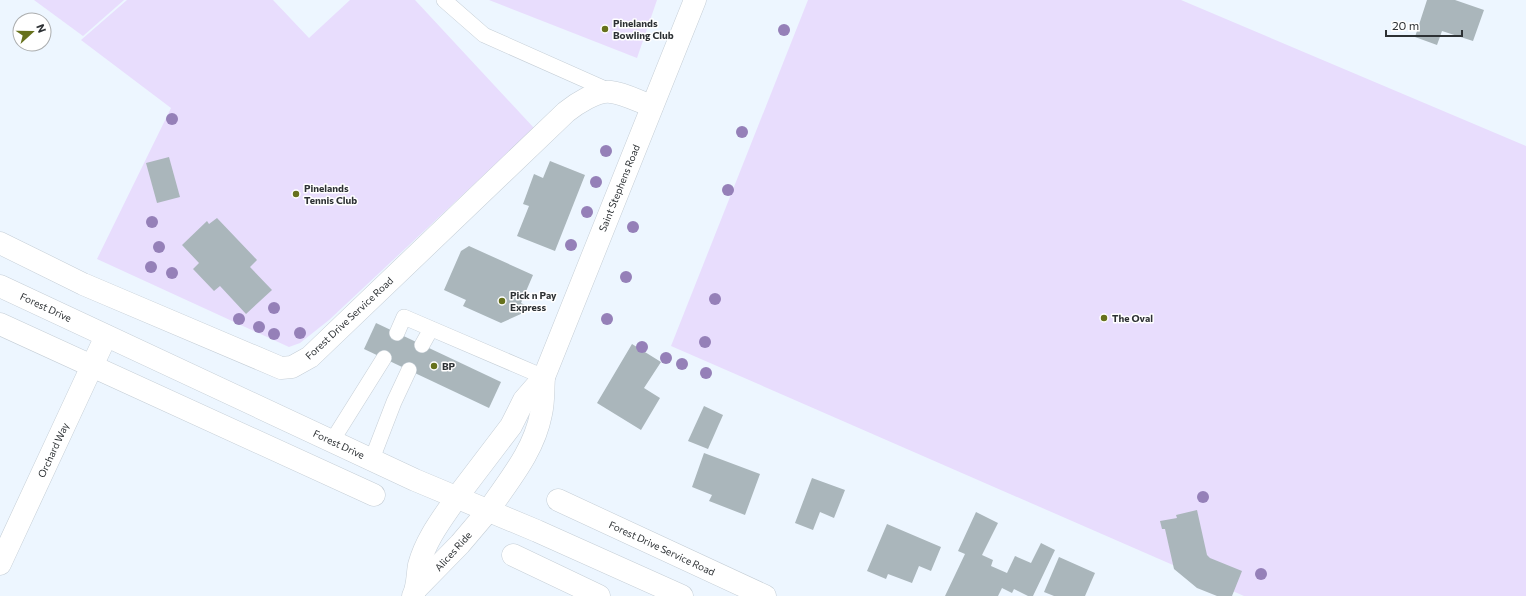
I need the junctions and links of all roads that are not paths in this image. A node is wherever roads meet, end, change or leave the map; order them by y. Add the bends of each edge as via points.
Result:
1 (444, 0) edge
2 (695, 0) edge
3 (610, 91) junction
4 (652, 106) junction
5 (0, 243) edge
6 (0, 286) edge
7 (0, 324) edge
8 (431, 329) junction
9 (397, 332) dead end
10 (106, 336) junction
11 (422, 345) dead end
12 (384, 358) dead end
13 (92, 366) junction
14 (410, 370) dead end
15 (544, 377) junction
16 (332, 441) junction
17 (372, 459) junction
18 (374, 495) dead end
19 (457, 497) junction
20 (558, 500) dead end
21 (488, 511) junction
22 (513, 555) dead end
23 (0, 564) edge
24 (415, 592) edge
25 (599, 596) edge
26 (682, 596) edge
27 (766, 596) edge

1 - 3 lane via 484,35
2 - 4 street, Saint Stephens Road
3 - 4 street
3 - 5 street, Forest Drive Service Road via 581,101 566,112 310,357 292,367 281,368 83,284
4 - 15 street, Saint Stephens Road
6 - 10 street, Forest Drive
7 - 13 street
8 - 9 lane via 404,317
8 - 11 lane
8 - 15 lane
10 - 13 street, Orchard Way
10 - 16 street, Forest Drive
12 - 16 lane
13 - 18 street
13 - 23 street, Orchard Way
14 - 17 lane via 394,402
15 - 19 street, Saint Stephens Road via 524,400 507,432
15 - 21 street, Saint Stephens Road via 541,413 534,439 522,462
16 - 17 street, Forest Drive
17 - 19 street, Forest Drive
19 - 21 street, Forest Drive
19 - 24 street, Alices Ride via 432,532 420,565
20 - 27 street, Forest Drive Service Road
21 - 24 street, Alices Ride
21 - 26 street, Forest Drive
22 - 25 street

